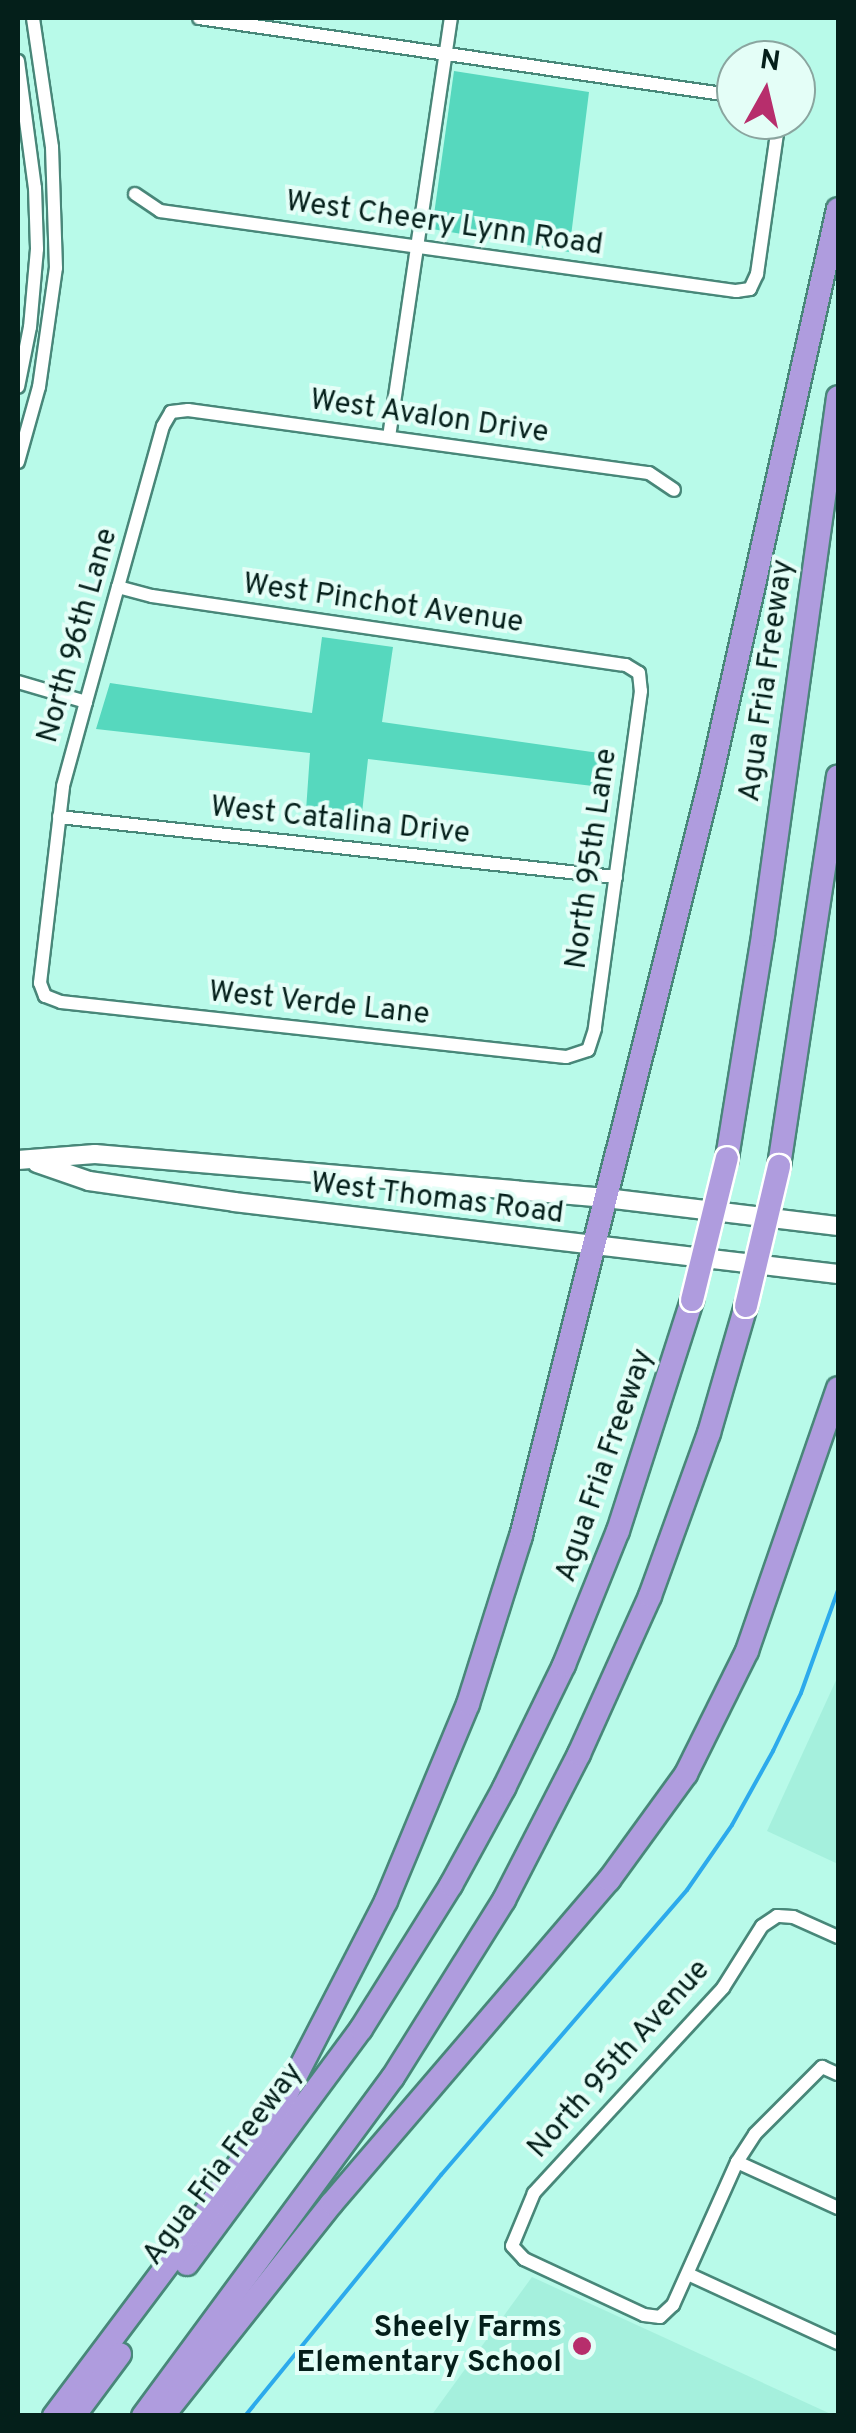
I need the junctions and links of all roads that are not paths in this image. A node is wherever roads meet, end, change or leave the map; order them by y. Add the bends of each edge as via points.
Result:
1 (33, 18) edge
2 (199, 18) edge
3 (450, 18) edge
4 (446, 52) junction
5 (18, 60) edge
6 (716, 93) edge
7 (775, 140) edge
8 (135, 194) dead end
9 (838, 209) edge
10 (417, 247) junction
11 (24, 326) edge
12 (48, 330) junction
13 (18, 387) edge
14 (838, 397) edge
15 (171, 412) joint
16 (389, 438) junction
17 (18, 462) edge
18 (674, 490) dead end
19 (118, 587) junction
20 (639, 673) joint
21 (18, 682) edge
22 (86, 702) junction
23 (838, 776) edge
24 (59, 817) junction
25 (616, 877) junction
26 (45, 996) joint
27 (588, 1050) joint
28 (25, 1160) edge
29 (606, 1198) junction
30 (838, 1226) edge
31 (594, 1248) junction
32 (838, 1274) edge
33 (838, 1388) edge
34 (838, 1937) edge
35 (838, 2074) edge
36 (737, 2162) junction
37 (838, 2208) edge
38 (688, 2274) junction
39 (838, 2343) edge
40 (54, 2416) edge
41 (74, 2416) edge
42 (143, 2416) edge
43 (163, 2416) edge

1 - 12 street via 57,224
2 - 4 street
3 - 4 street
4 - 6 street
4 - 10 street
5 - 11 street via 38,249
7 - 10 street, West Cheery Lynn Road via 750,289
8 - 10 street, West Cheery Lynn Road via 160,211
9 - 29 highway via 709,786
10 - 16 street
11 - 12 street
11 - 13 street
12 - 17 street
14 - 41 highway, Agua Fria Freeway, bridge via 727,1158 640,1470 583,1620 451,1885 326,2081
15 - 16 street, West Avalon Drive
15 - 19 street, North 96th Lane
16 - 18 street, West Avalon Drive via 649,473
19 - 20 street, West Pinchot Avenue via 626,665
19 - 22 street, North 96th Lane
20 - 25 street, North 95th Lane
21 - 22 street
22 - 24 street, North 96th Lane
23 - 42 highway, bridge via 779,1166 746,1306 650,1596 512,1884 382,2091
24 - 25 street, West Catalina Drive
24 - 26 street, North 96th Lane via 40,983
25 - 27 street, North 95th Lane
26 - 27 street, West Verde Lane via 566,1056
28 - 29 main road, West Thomas Road via 96,1154
28 - 31 main road, West Thomas Road via 89,1182
29 - 30 main road, West Thomas Road
29 - 31 highway
31 - 32 main road, West Thomas Road
31 - 40 highway via 494,1626 450,1753 386,1901 286,2094
33 - 43 highway via 748,1651 686,1774 628,1857 343,2190
34 - 38 street, North 95th Avenue via 794,1916 777,1916 762,1926 724,1988 534,2193 512,2246 524,2258 644,2315 660,2317 673,2306
35 - 36 street via 822,2067 764,2124
36 - 37 street
36 - 38 street
38 - 39 street

